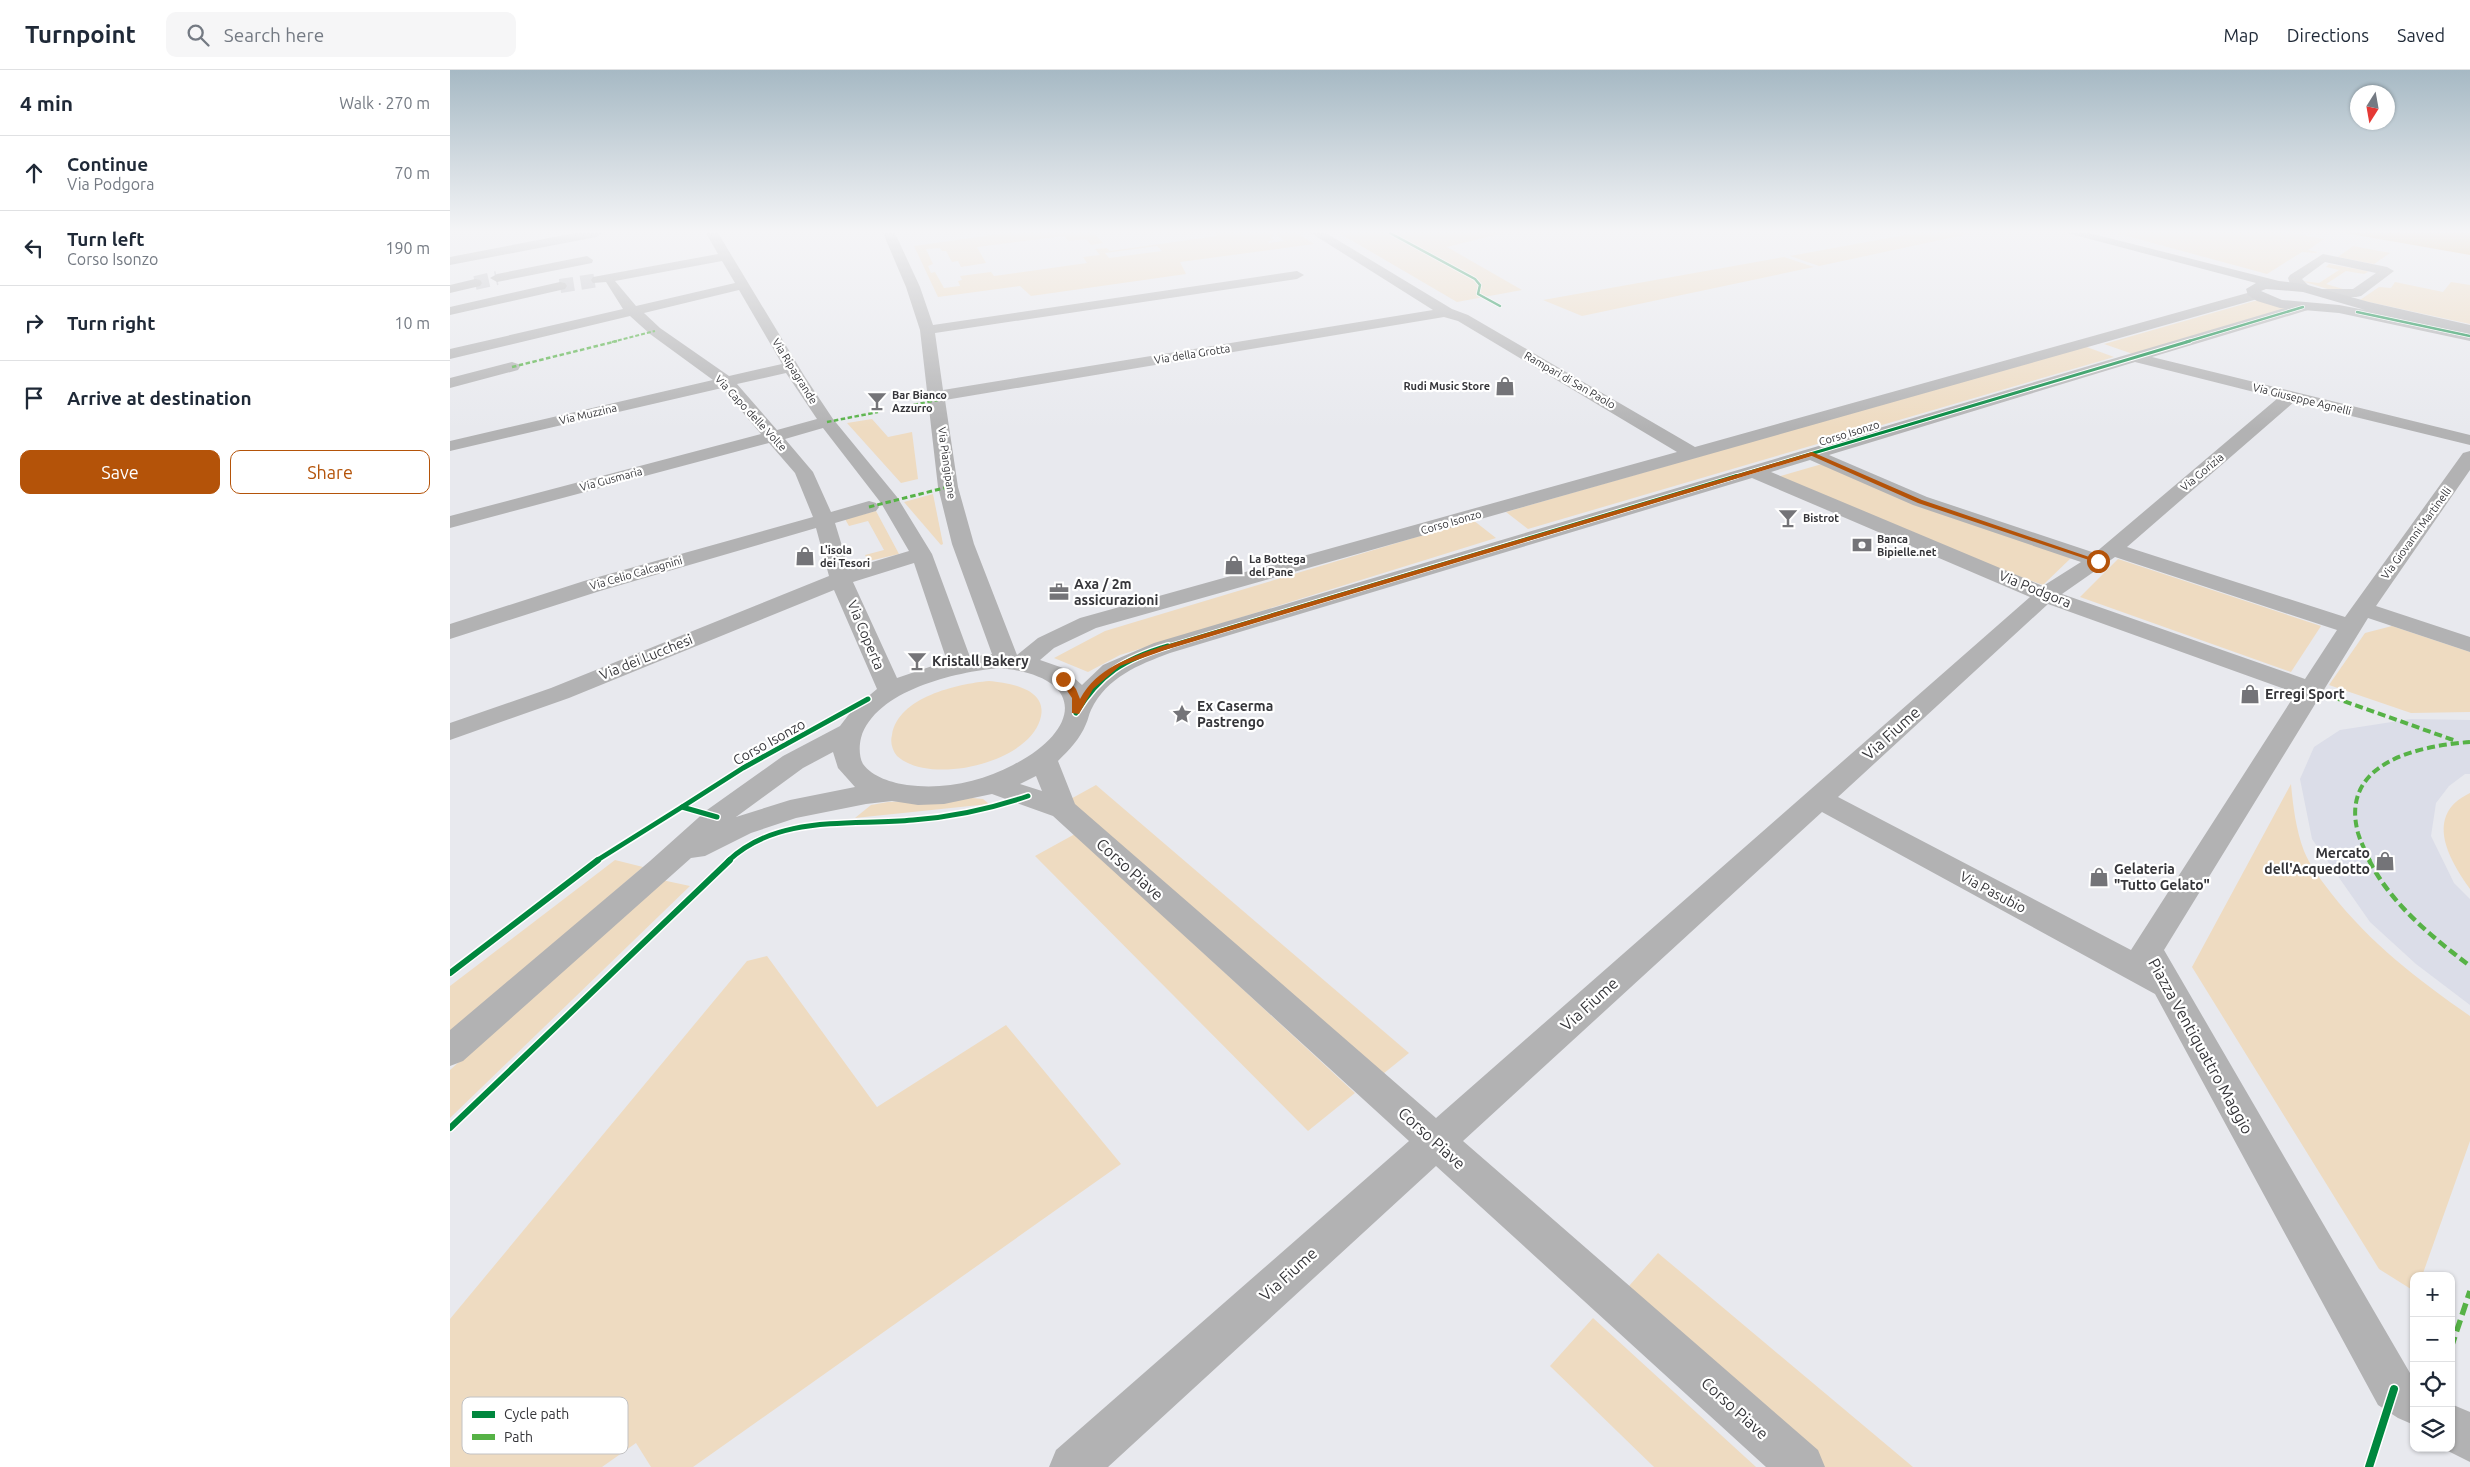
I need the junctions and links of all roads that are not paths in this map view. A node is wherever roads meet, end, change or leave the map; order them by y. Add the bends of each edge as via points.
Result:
1 (506, 298) edge
2 (621, 298) edge
3 (684, 298) edge
4 (751, 298) edge
5 (916, 298) edge
6 (1141, 298) edge
7 (1423, 298) edge
8 (2234, 298) edge
9 (2265, 298) edge
10 (2320, 298) edge
11 (2332, 298) edge
12 (2323, 300) junction
13 (2304, 307) junction
14 (632, 310) junction
15 (450, 311) edge
16 (1446, 312) junction
17 (2470, 329) edge
18 (927, 330) junction
19 (2470, 336) edge
20 (2090, 342) junction
21 (450, 354) edge
22 (2134, 358) junction
23 (512, 367) dead end
24 (794, 372) junction
25 (450, 383) edge
26 (730, 387) junction
27 (937, 396) junction
28 (2291, 396) junction
29 (827, 422) junction
30 (772, 436) junction
31 (2470, 440) edge
32 (450, 446) edge
33 (1687, 454) junction
34 (1812, 454) junction
35 (2470, 457) edge
36 (1758, 474) junction
37 (869, 507) dead end
38 (1488, 512) junction
39 (824, 520) junction
40 (450, 522) edge
41 (1525, 540) junction
42 (921, 554) junction
43 (2105, 555) junction
44 (841, 578) junction
45 (2045, 595) junction
46 (2356, 617) junction
47 (450, 632) edge
48 (2470, 645) edge
49 (1015, 662) junction
50 (961, 665) junction
51 (2310, 689) junction
52 (891, 692) junction
53 (1076, 713) junction
54 (450, 732) edge
55 (850, 732) junction
56 (1043, 758) junction
57 (993, 784) junction
58 (893, 792) junction
59 (1818, 798) junction
60 (1063, 810) junction
61 (661, 869) junction
62 (2167, 985) junction
63 (450, 1051) edge
64 (1436, 1142) junction
65 (2410, 1399) edge
66 (2455, 1430) edge
67 (2470, 1439) edge
68 (1072, 1467) edge
69 (1801, 1467) edge

1 - 15 street
2 - 14 street, Via Capo delle Volte
3 - 14 street
4 - 24 street, Via Ripagrande
5 - 18 street, Via Piangipane
6 - 18 street
7 - 16 street, Rampari di San Paolo
8 - 20 street, Corso Isonzo
9 - 13 main road
10 - 12 main road
11 - 12 street
12 - 13 main road
12 - 17 main road
12 - 19 main road
13 - 22 street, Corso Isonzo
14 - 21 street
14 - 26 street, Via Capo delle Volte
16 - 27 street, Via della Grotta
16 - 33 street, Rampari di San Paolo
18 - 27 street, Via Piangipane
20 - 22 street
20 - 33 street, Corso Isonzo
22 - 28 street, Via Giuseppe Agnelli
22 - 34 street, Corso Isonzo
23 - 25 street
24 - 26 street, Via Muzzina
24 - 29 street, Via Ripagrande
26 - 30 street, Via Capo delle Volte
26 - 32 street, Via Muzzina
27 - 49 street, Via Piangipane via 948,488 960,534
28 - 31 street, Via Giuseppe Agnelli
28 - 43 street, Via Gorizia
29 - 30 street, Via Gusmaria
29 - 42 street, Via Ripagrande via 890,501
30 - 39 street, Via Capo delle Volte via 804,472
30 - 40 street, Via Gusmaria
33 - 38 street, Corso Isonzo
34 - 36 street, Corso Isonzo
34 - 43 street via 1920,501
35 - 46 street, Via Giovanni Martinelli
36 - 41 street, Corso Isonzo
36 - 45 street, Via Podgora
37 - 39 street, Via Celio Calcagnini
38 - 41 street
38 - 49 street, Corso Isonzo via 1088,623
39 - 44 street, Via Capo delle Volte
39 - 47 street, Via Celio Calcagnini via 592,586
41 - 53 street, Corso Isonzo via 1162,648 1118,665 1090,688
42 - 44 street, Via dei Lucchesi
42 - 50 street
43 - 45 street, Via Fiume
43 - 46 street
44 - 52 street, Via Coperta
44 - 54 street, Via dei Lucchesi via 560,692
45 - 51 street, Via Podgora
45 - 59 street, Via Fiume
46 - 48 street
46 - 51 street, Piazza Ventiquattro Maggio
49 - 50 street
49 - 53 street via 1049,670 1063,679 1076,698
50 - 52 street via 921,676
51 - 62 street, Piazza Ventiquattro Maggio via 2147,950
52 - 55 street via 869,708
53 - 56 street, Corso Isonzo via 1068,734
55 - 58 street via 847,742 850,766 864,780
55 - 61 street via 793,762 750,792 717,817
56 - 57 street, Corso Isonzo via 1032,767
56 - 60 street, Corso Piave
57 - 58 street, Corso Isonzo via 925,796
57 - 60 street, Corso Piave
58 - 61 street via 789,809 697,847
59 - 62 street, Via Pasubio
59 - 64 street, Via Fiume
60 - 64 street, Corso Piave
61 - 63 street
62 - 65 street, Piazza Ventiquattro Maggio via 2394,1389
64 - 68 street, Via Fiume
64 - 69 street, Corso Piave
66 - 67 street

